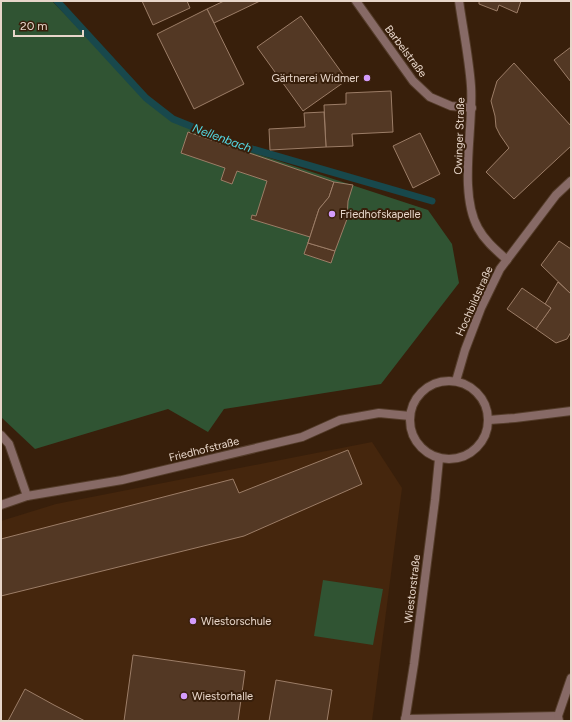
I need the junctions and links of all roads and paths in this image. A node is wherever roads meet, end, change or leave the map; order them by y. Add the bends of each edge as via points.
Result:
1 (356, 1) edge
2 (459, 1) edge
3 (472, 108) junction
4 (571, 181) edge
5 (507, 260) junction
6 (456, 381) junction
7 (571, 411) edge
8 (410, 416) junction
9 (489, 420) junction
10 (1, 435) edge
11 (439, 459) junction
12 (27, 496) junction
13 (1, 505) edge
14 (571, 678) edge
15 (559, 718) edge
16 (405, 720) edge

1 - 3 street, Barbelstraße via 412,81 430,97 451,106
2 - 3 street, Owinger Straße
3 - 5 street, Owinger Straße via 468,188 471,209 487,242
4 - 5 street, Hochbildstraße via 556,194
5 - 6 street, Hochbildstraße via 481,308
6 - 8 street via 441,381 426,388 414,402
6 - 9 street via 467,385 478,394 486,405
7 - 9 street
8 - 11 street via 411,432 417,444
8 - 12 street, Friedhofstraße via 379,413 340,420 302,437 122,480
9 - 11 street via 485,437 473,452 460,458
10 - 12 street via 9,444
11 - 16 street, Wiestorstraße
12 - 13 street, Friedhofstraße
14 - 15 street
15 - 16 street

